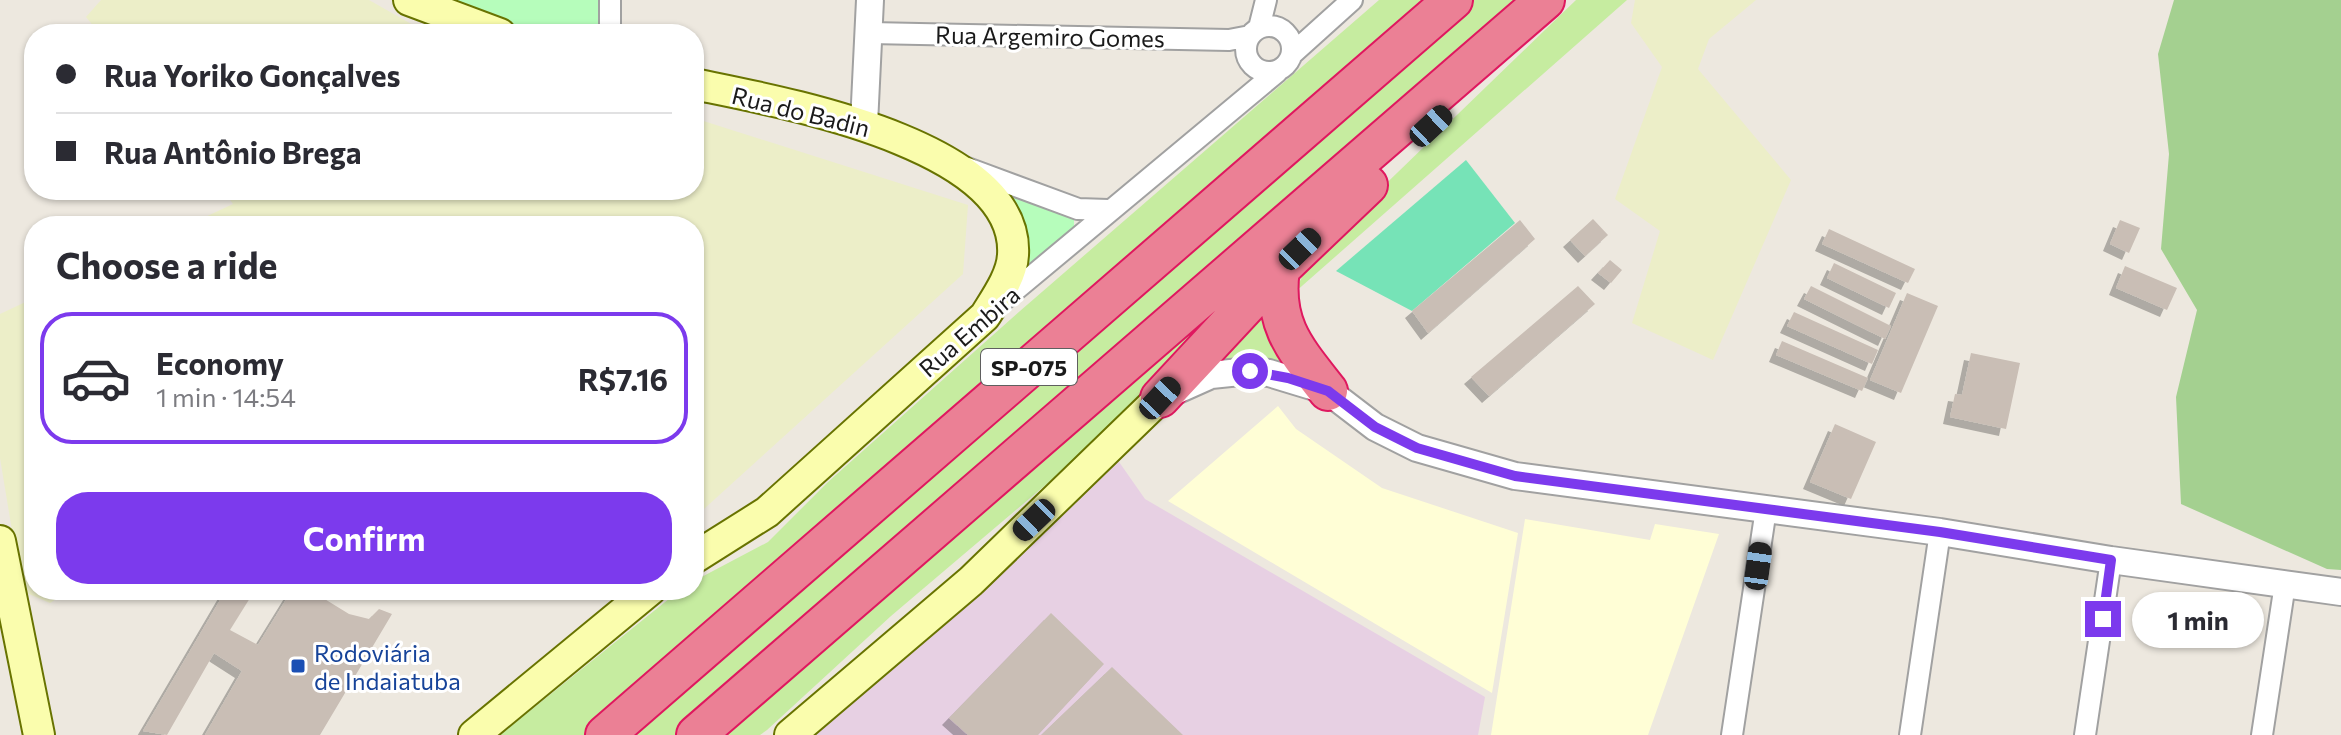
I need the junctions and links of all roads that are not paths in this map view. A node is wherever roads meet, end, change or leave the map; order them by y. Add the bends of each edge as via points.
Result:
1 (409, 0) edge
2 (610, 0) edge
3 (870, 0) edge
4 (1352, 0) edge
5 (1453, 0) edge
6 (1546, 0) edge
7 (1266, 4) edge
8 (473, 24) edge
9 (610, 24) edge
10 (870, 33) junction
11 (1261, 42) junction
12 (1277, 72) junction
13 (704, 86) edge
14 (1242, 100) junction
15 (864, 124) junction
16 (950, 162) junction
17 (1108, 210) junction
18 (1280, 269) junction
19 (985, 316) junction
20 (1328, 391) junction
21 (1160, 398) junction
22 (1766, 509) junction
23 (1940, 532) junction
24 (0, 541) edge
25 (704, 552) edge
26 (2111, 560) junction
27 (2285, 584) junction
28 (2341, 592) edge
29 (638, 600) edge
30 (39, 735) edge
31 (474, 735) edge
32 (605, 735) edge
33 (696, 735) edge
34 (790, 735) edge
35 (1732, 735) edge
36 (1910, 735) edge
37 (2085, 735) edge
38 (2262, 735) edge

1 - 8 main road
2 - 9 street
3 - 10 street
4 - 11 street via 1311,37
5 - 32 highway, SP-075
6 - 18 highway via 1523,40
6 - 33 highway, SP-075
7 - 11 street
10 - 11 street, Rua Argemiro Gomes
10 - 15 street
11 - 12 street, Rua Embira
11 - 12 street via 1261,72
11 - 14 street
12 - 14 street, Rua Embira
13 - 15 main road, Rua do Badin
14 - 17 street, Rua Embira
15 - 16 main road, Rua do Badin
16 - 17 street, Rua do Badin via 1078,209
16 - 19 main road, Rua do Badin via 999,206 1012,233 1013,257
17 - 19 street, Rua Embira
18 - 20 highway via 1278,308 1284,329
18 - 21 highway
19 - 25 main road, Rua Embira via 767,512
20 - 21 street via 1250,371 1211,375
20 - 22 street via 1375,427 1462,463 1515,476
21 - 34 main road via 971,581
22 - 23 street
22 - 35 street
23 - 26 street
23 - 36 street
24 - 30 main road
26 - 27 street
26 - 37 street
27 - 28 street
27 - 38 street
29 - 31 main road

